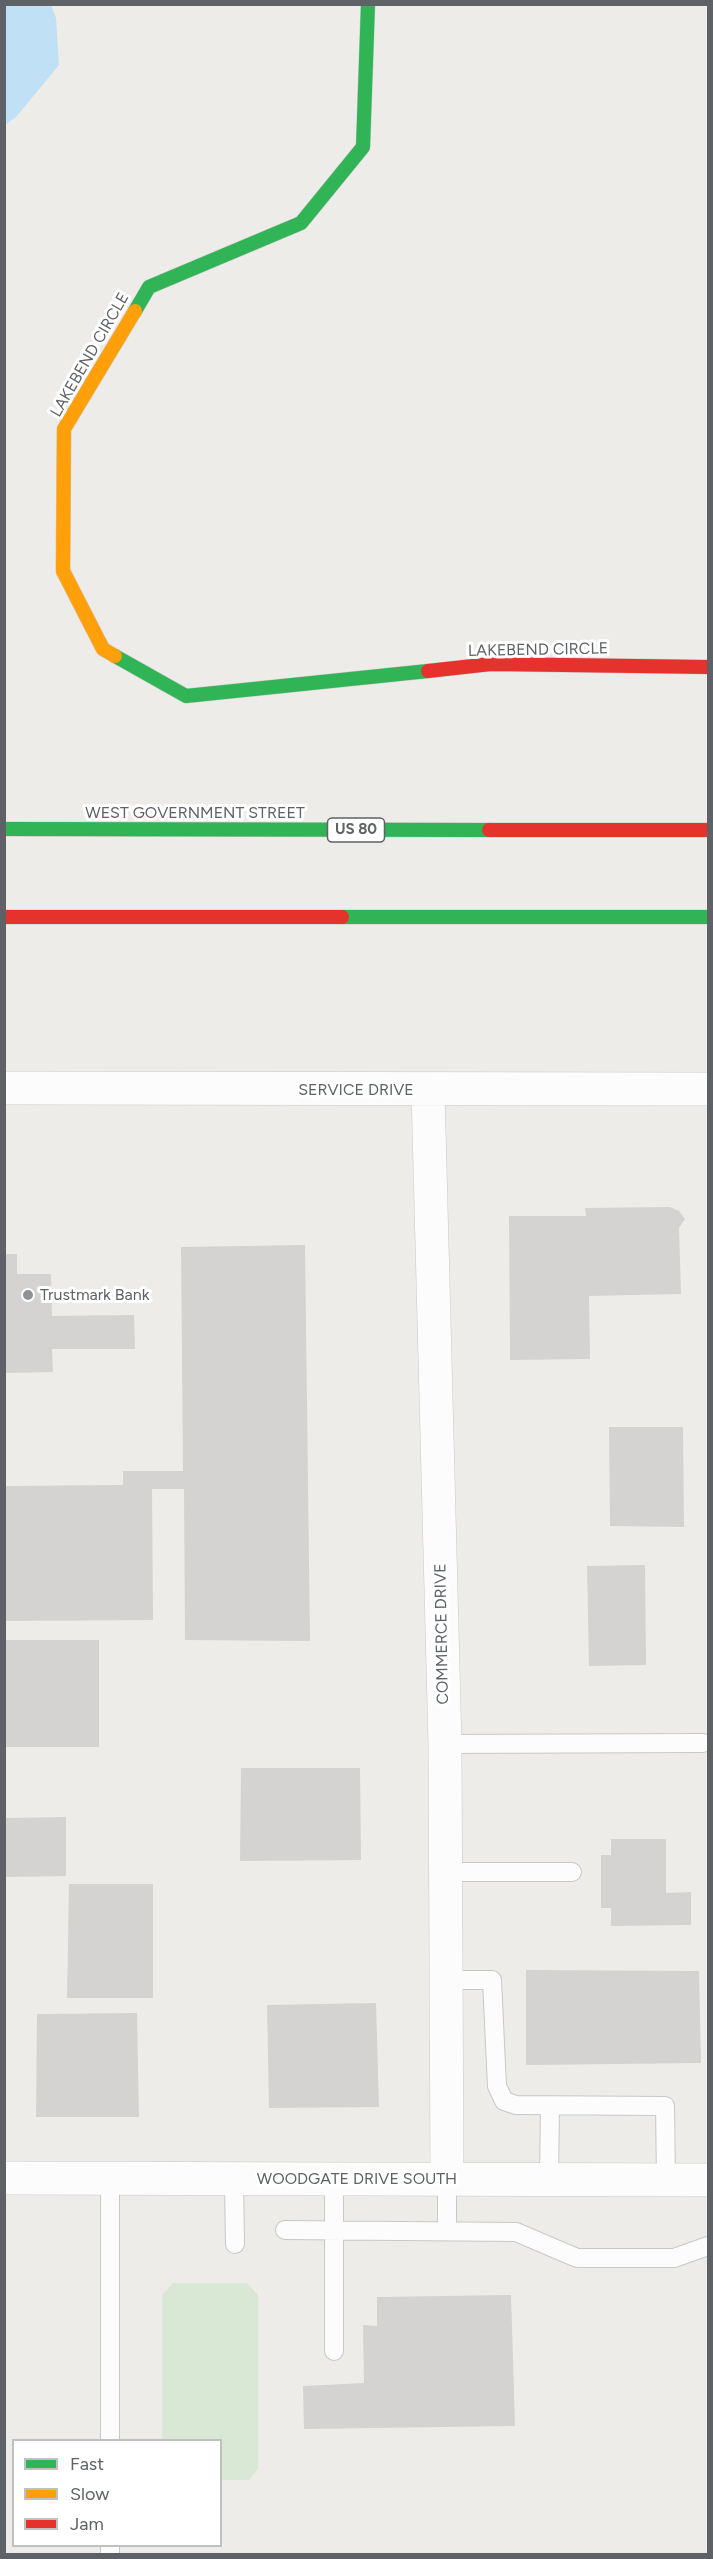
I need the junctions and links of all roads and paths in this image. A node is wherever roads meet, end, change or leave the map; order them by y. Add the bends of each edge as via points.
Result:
1 (369, 4) edge
2 (708, 667) edge
3 (4, 829) edge
4 (708, 830) edge
5 (708, 916) edge
6 (4, 918) edge
7 (4, 1088) edge
8 (708, 1089) edge
9 (428, 1090) junction
10 (703, 1743) dead end
11 (445, 1744) junction
12 (445, 1872) junction
13 (573, 1872) dead end
14 (446, 1980) junction
15 (550, 2106) junction
16 (4, 2178) edge
17 (110, 2178) junction
18 (234, 2179) junction
19 (334, 2179) junction
20 (447, 2179) junction
21 (549, 2179) junction
22 (666, 2180) junction
23 (708, 2180) edge
24 (285, 2230) dead end
25 (334, 2230) junction
26 (447, 2231) junction
27 (235, 2244) dead end
28 (708, 2246) edge
29 (334, 2351) dead end
30 (110, 2439) edge

1 - 2 street, LAKEBEND CIRCLE via 363,147 301,223 149,287 64,429 63,571 103,649 186,696 491,664
3 - 4 street, WEST GOVERNMENT STREET / US 80
5 - 6 street
7 - 9 street, SERVICE DRIVE
8 - 9 street, SERVICE DRIVE
9 - 11 street, COMMERCE DRIVE
10 - 11 lane
11 - 12 street, COMMERCE DRIVE
12 - 13 lane
12 - 14 street, COMMERCE DRIVE
14 - 15 lane via 492,1980 497,2086 504,2101
14 - 20 street, COMMERCE DRIVE
15 - 21 lane
15 - 22 lane via 665,2106
16 - 17 street, WOODGATE DRIVE SOUTH
17 - 18 street, WOODGATE DRIVE SOUTH
17 - 30 lane
18 - 19 street, WOODGATE DRIVE SOUTH
18 - 27 lane
19 - 20 street, WOODGATE DRIVE SOUTH
19 - 25 lane
20 - 21 street, WOODGATE DRIVE SOUTH
20 - 26 lane
21 - 22 street, WOODGATE DRIVE SOUTH
22 - 23 street, WOODGATE DRIVE SOUTH
24 - 25 lane
25 - 26 lane
25 - 29 lane
26 - 28 lane via 516,2232 577,2258 674,2258

